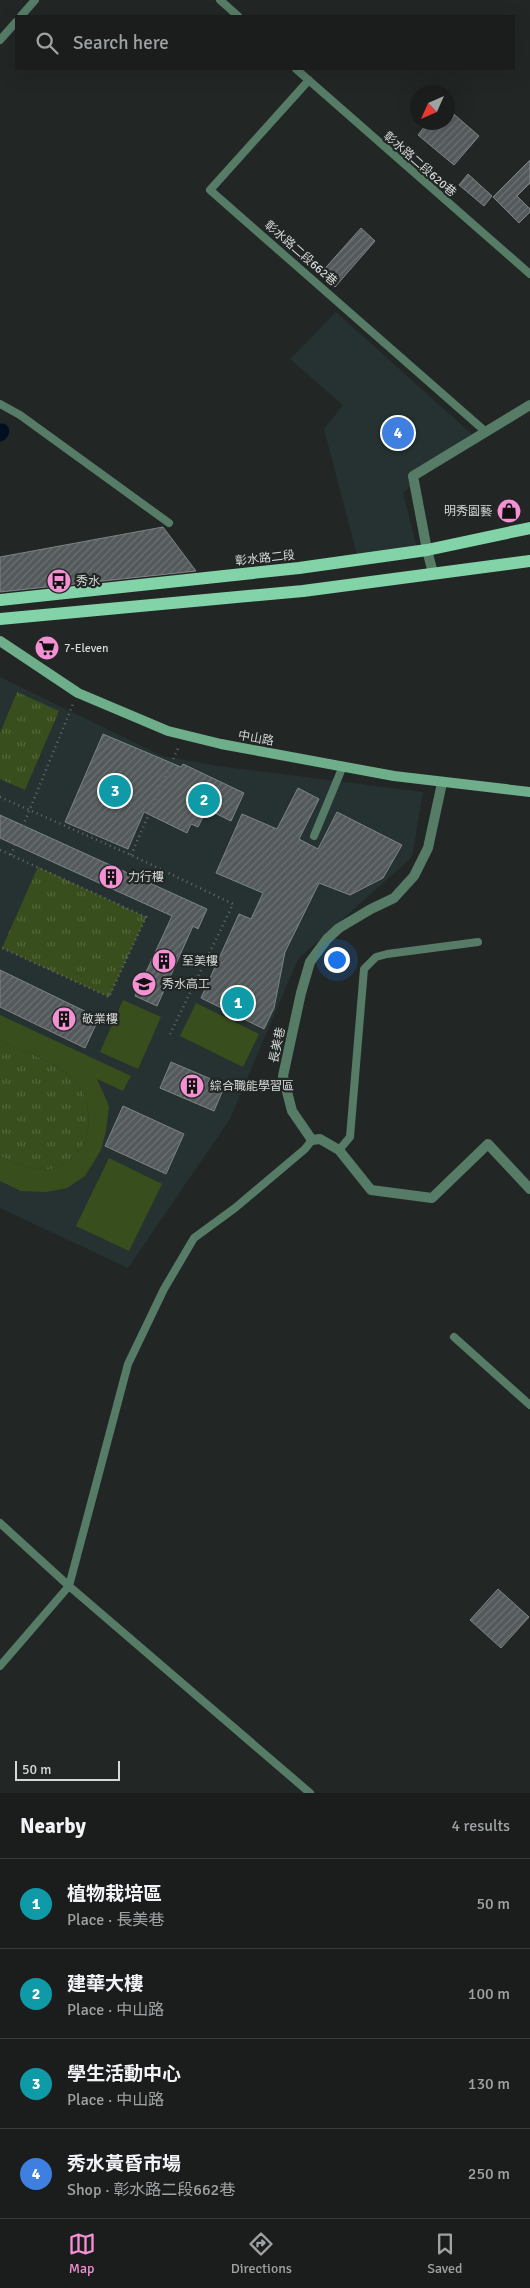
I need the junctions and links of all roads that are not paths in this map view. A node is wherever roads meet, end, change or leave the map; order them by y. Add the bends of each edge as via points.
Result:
1 (35, 0) edge
2 (220, 0) edge
3 (22, 15) edge
4 (237, 15) edge
5 (15, 23) edge
6 (0, 40) edge
7 (297, 70) edge
8 (309, 80) junction
9 (530, 274) edge
10 (0, 404) edge
11 (530, 405) edge
12 (486, 432) junction
13 (169, 523) dead end
14 (530, 528) edge
15 (427, 550) junction
16 (530, 561) edge
17 (299, 568) junction
18 (433, 574) junction
19 (303, 590) junction
20 (0, 600) edge
21 (0, 619) edge
22 (0, 641) edge
23 (343, 766) junction
24 (442, 783) junction
25 (530, 792) edge
26 (314, 836) dead end
27 (478, 942) dead end
28 (312, 1140) junction
29 (339, 1150) junction
30 (530, 1189) edge
31 (454, 1337) dead end
32 (530, 1405) edge
33 (0, 1523) edge
34 (69, 1586) junction
35 (0, 1666) edge
36 (310, 1793) edge

1 - 3 lane
2 - 4 lane
5 - 6 lane
7 - 8 lane, 彰水路二段620巷
8 - 9 lane, 彰水路二段620巷
8 - 12 lane, 彰水路二段662巷 via 210,190
10 - 13 lane via 20,415
11 - 12 street
12 - 15 street via 412,476
14 - 15 main road, 彰水路二段
15 - 17 main road, 彰水路二段
15 - 18 street
16 - 18 main road
17 - 19 main road
17 - 20 main road, 彰水路二段
18 - 19 main road
19 - 21 main road
22 - 23 street, 中山路 via 78,693 168,732
23 - 24 street, 中山路
23 - 26 lane
24 - 25 street, 中山路
24 - 28 street, 長美巷 via 428,848 414,876 394,898 371,908 326,939 310,962 283,1076 292,1111
27 - 29 lane via 387,954 376,957 364,969 350,1137
28 - 29 street via 320,1139
28 - 34 lane via 235,1208 194,1238 164,1289 128,1364
29 - 30 street via 371,1190 432,1198 488,1144
31 - 32 lane
33 - 34 lane
34 - 35 lane
34 - 36 lane

